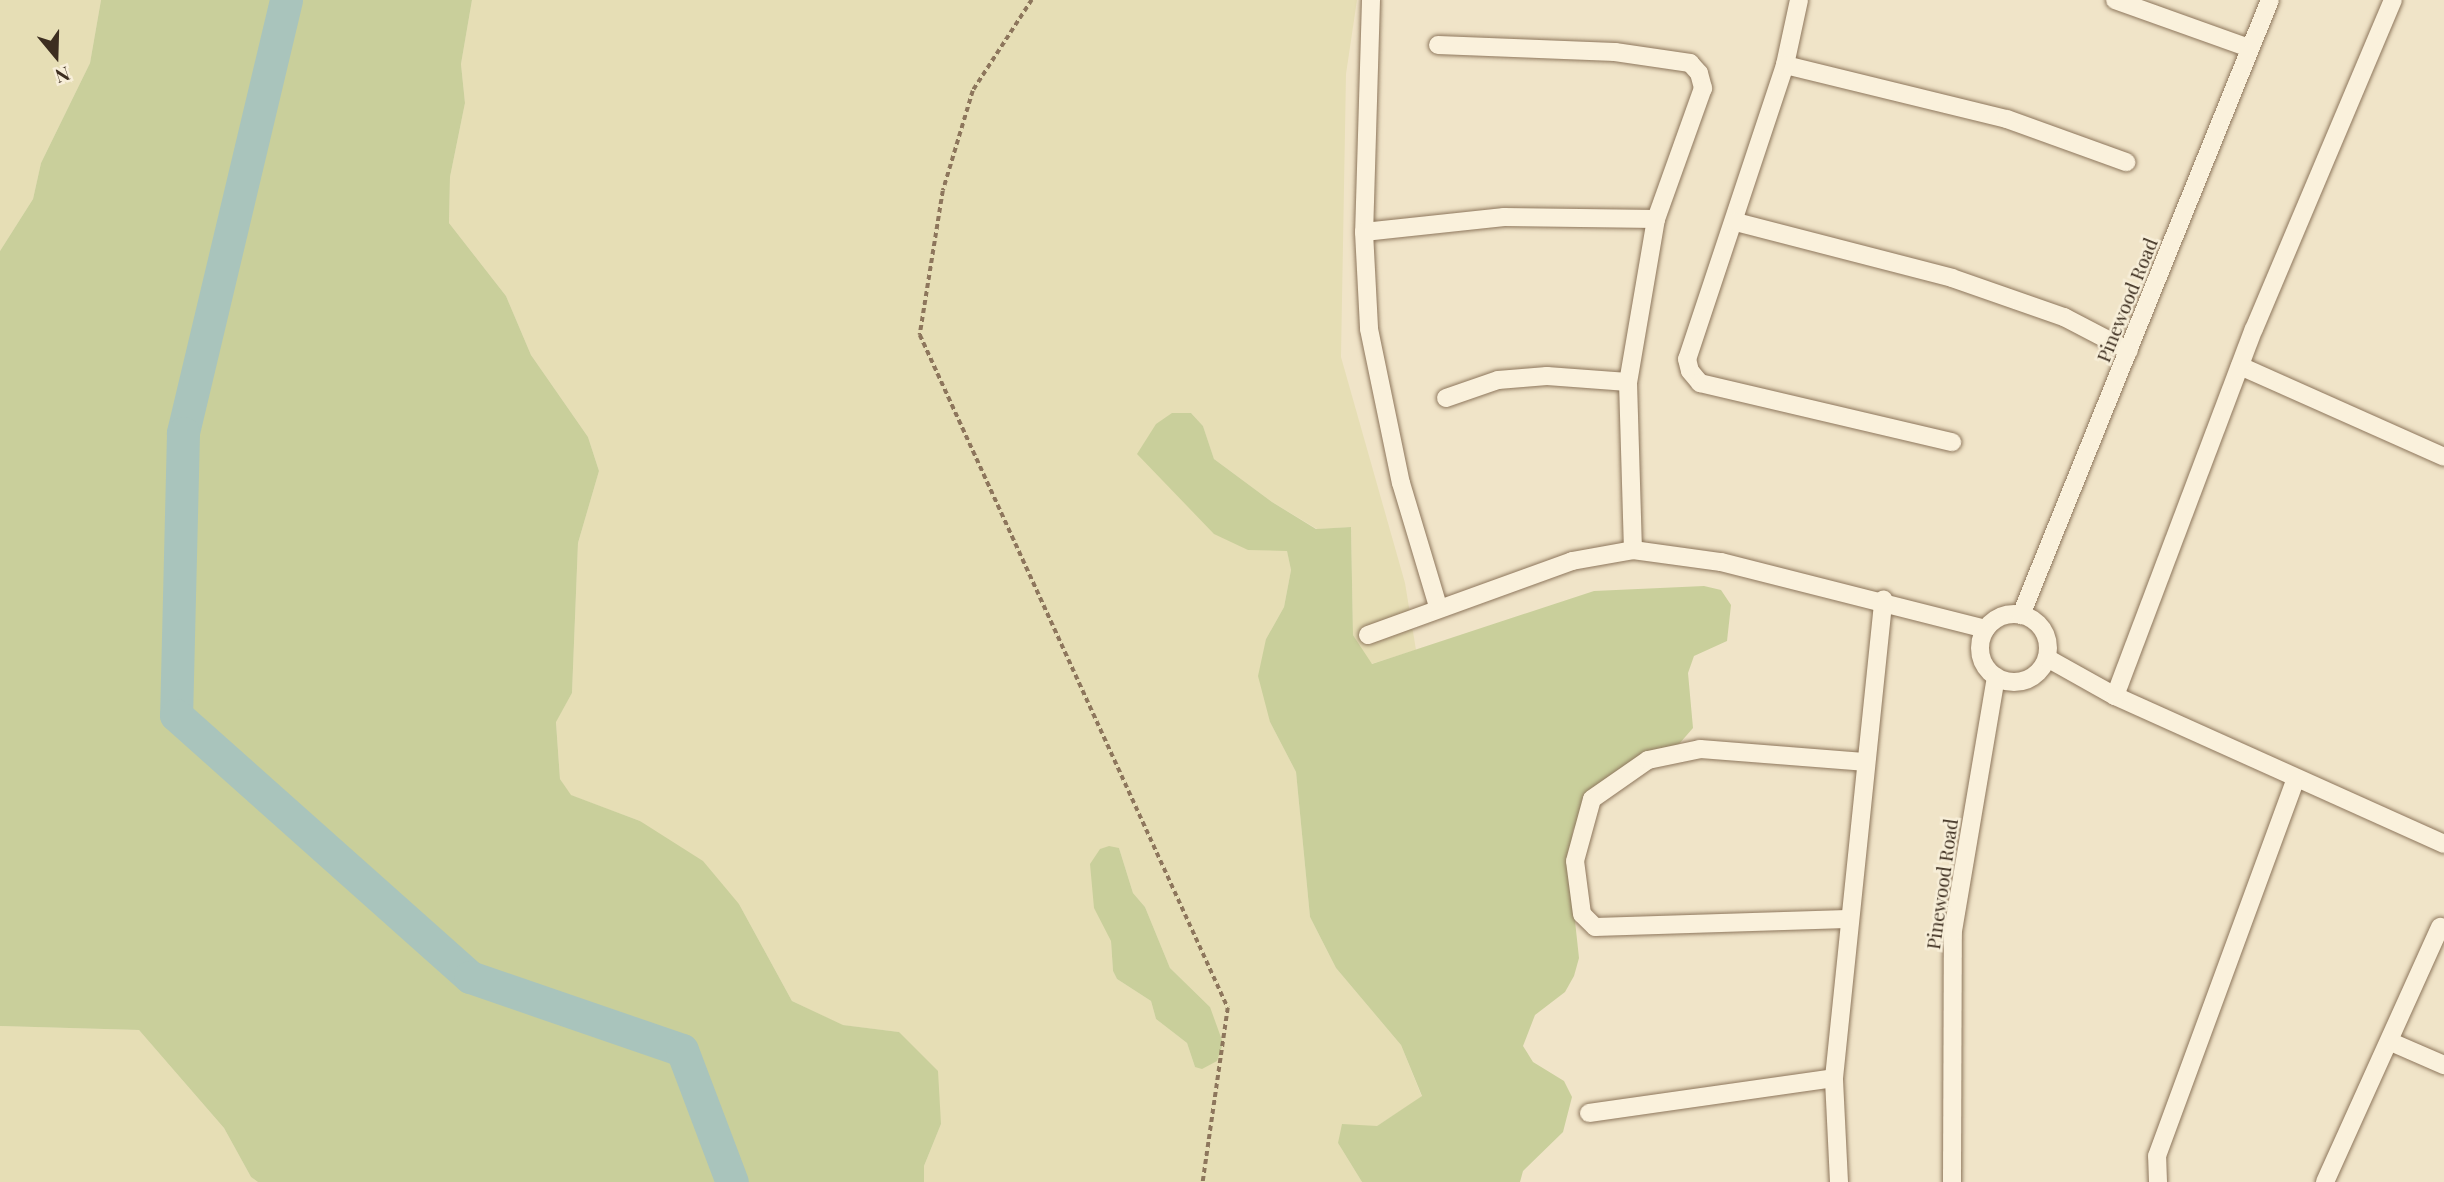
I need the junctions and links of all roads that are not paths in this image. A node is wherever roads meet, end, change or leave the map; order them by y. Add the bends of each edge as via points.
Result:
1 (1371, 0) edge
2 (1799, 0) edge
3 (2115, 0) edge
4 (2270, 0) edge
5 (2393, 0) edge
6 (1438, 45) dead end
7 (2249, 48) junction
8 (1784, 65) junction
9 (2126, 162) dead end
10 (1656, 219) junction
11 (1736, 222) junction
12 (1364, 232) junction
13 (2129, 351) junction
14 (2240, 366) junction
15 (1628, 383) junction
16 (1446, 398) dead end
17 (1952, 442) dead end
18 (2444, 457) edge
19 (1633, 550) junction
20 (1883, 600) junction
21 (1438, 606) junction
22 (2021, 615) junction
23 (1986, 629) junction
24 (1368, 635) dead end
25 (2047, 658) junction
26 (1996, 677) junction
27 (2115, 696) junction
28 (1864, 762) junction
29 (2296, 779) junction
30 (2444, 844) edge
31 (1847, 919) junction
32 (2440, 927) dead end
33 (2391, 1042) junction
34 (2444, 1065) edge
35 (1834, 1078) junction
36 (1590, 1113) dead end
37 (1839, 1182) edge
38 (1952, 1182) edge
39 (2158, 1182) edge
40 (2325, 1182) edge

1 - 12 street
2 - 8 street
3 - 7 street
4 - 7 street, Pinewood Road
5 - 14 street
6 - 10 street via 1615,52 1690,63 1703,88
7 - 13 street, Pinewood Road
8 - 9 street via 2007,119
8 - 11 street
10 - 12 street via 1504,217
10 - 15 street
11 - 13 street via 1952,278 2064,317
11 - 17 street via 1687,359 1700,383
12 - 21 street via 1368,329 1401,483
13 - 22 street, Pinewood Road
14 - 18 street
14 - 27 street
15 - 16 street via 1498,380
15 - 19 street
19 - 20 street via 1721,562
19 - 21 street via 1572,561
20 - 23 street
20 - 28 street
21 - 24 street
22 - 23 street via 2001,617
22 - 25 street via 2040,626 2046,636
23 - 26 street via 1982,660
25 - 26 street via 2026,680
25 - 27 street
26 - 38 street, Pinewood Road via 1953,931
27 - 29 street
28 - 31 street
28 - 31 street via 1700,749 1648,761 1592,799 1575,861 1582,914 1595,926
29 - 30 street
29 - 39 street via 2157,1156
31 - 35 street
32 - 33 street
33 - 34 street
33 - 40 street
35 - 36 street
35 - 37 street

